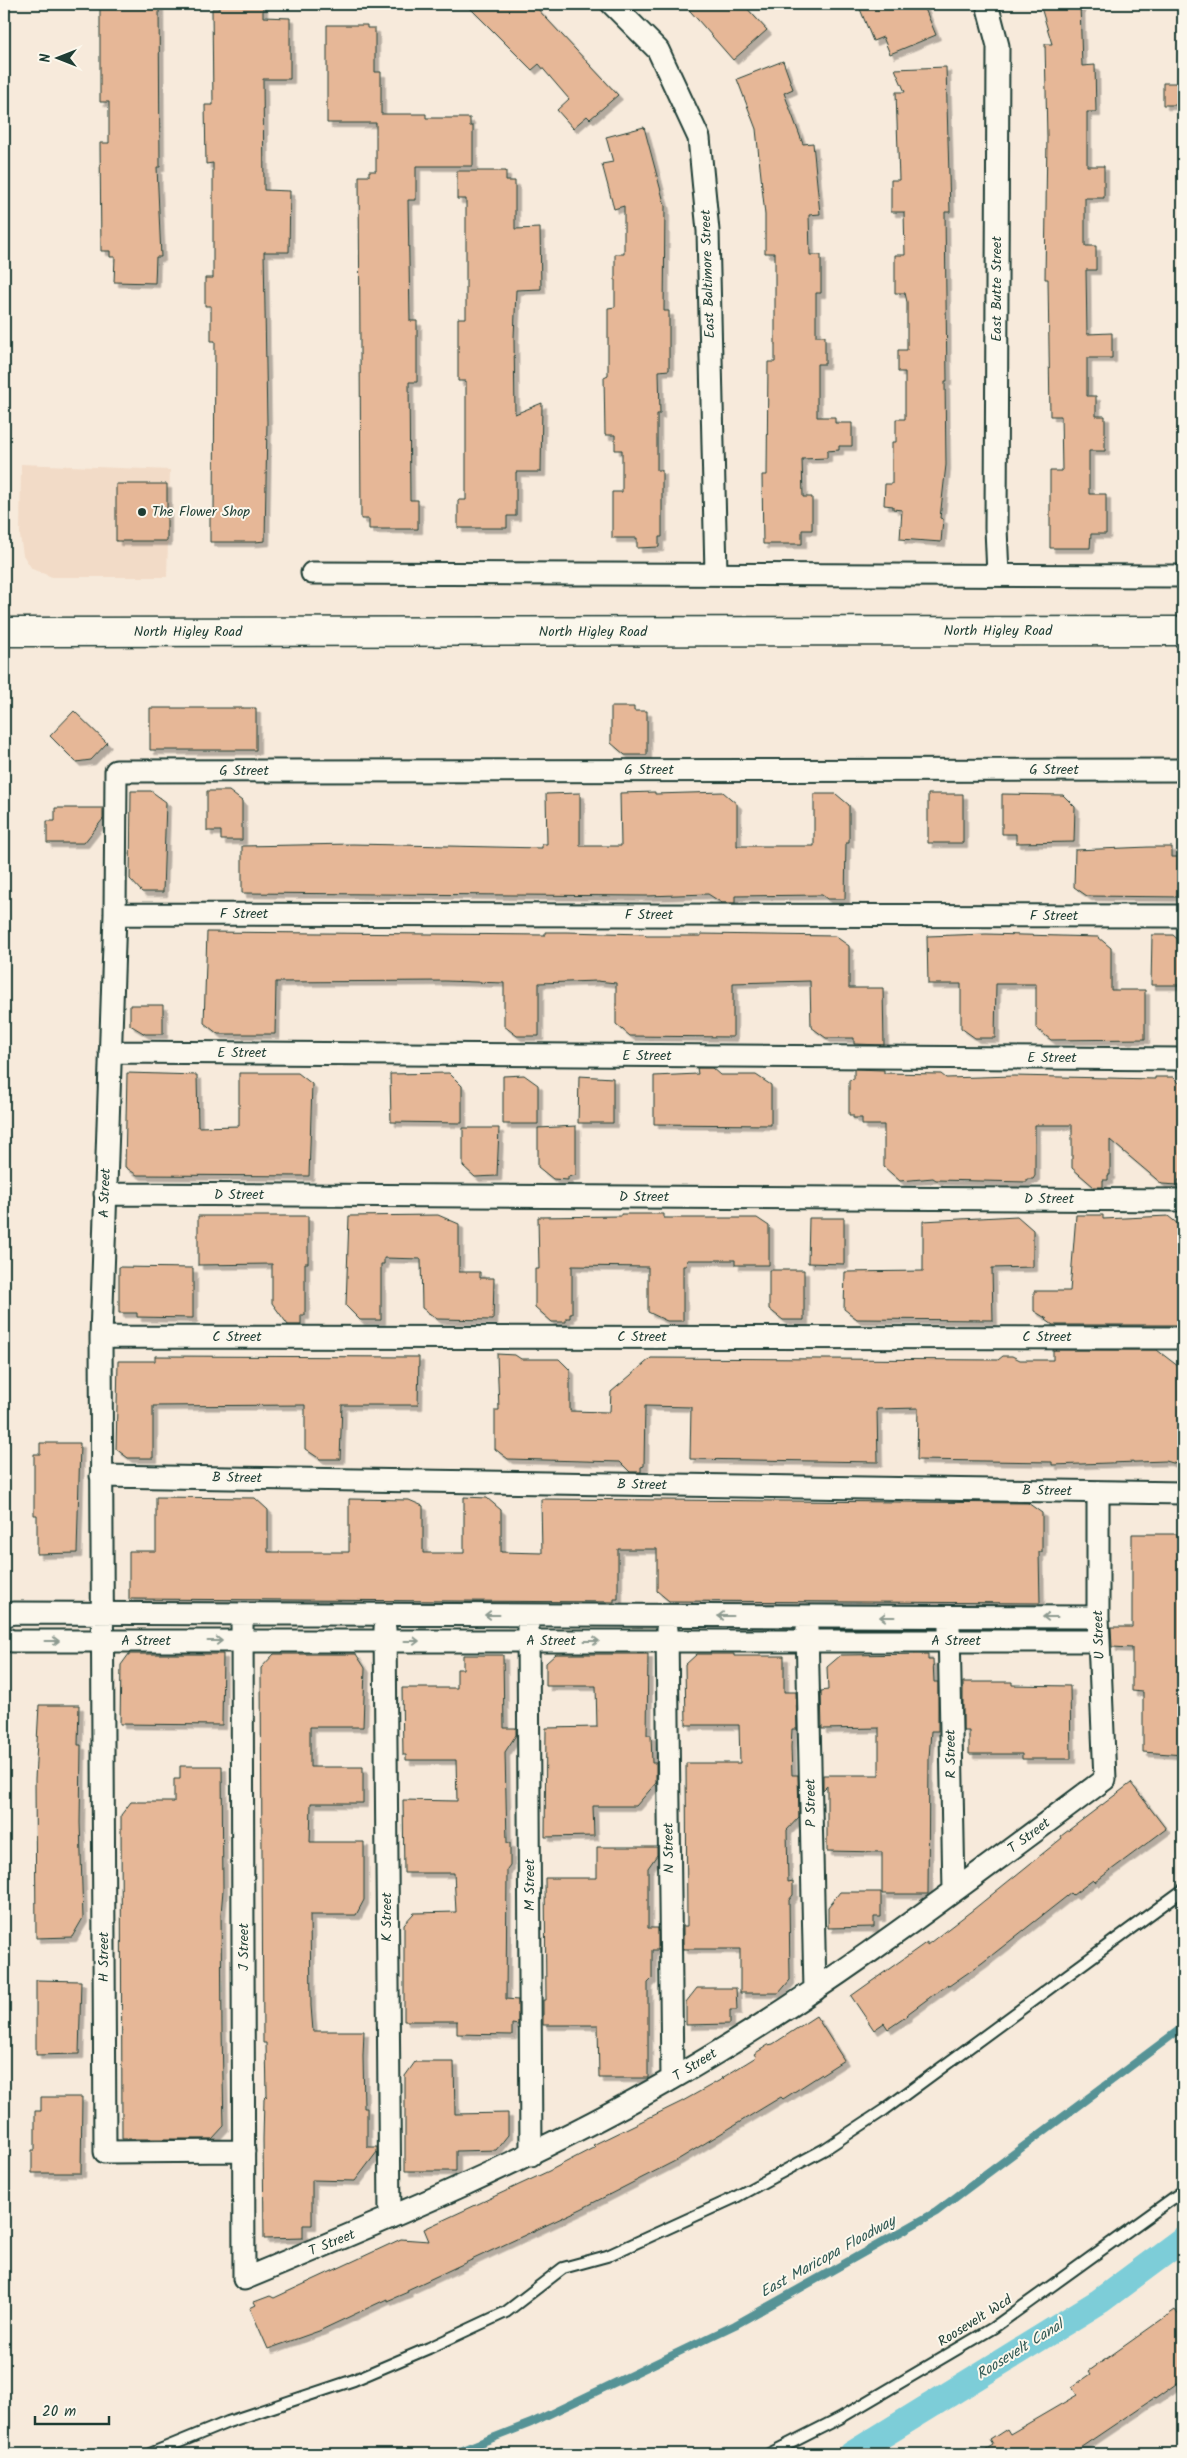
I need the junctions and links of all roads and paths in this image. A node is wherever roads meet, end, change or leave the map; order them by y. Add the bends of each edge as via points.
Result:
1 (612, 4) edge
2 (987, 4) edge
3 (312, 573) dead end
4 (716, 573) junction
5 (998, 575) junction
6 (1183, 576) edge
7 (1183, 631) edge
8 (4, 632) edge
9 (1183, 770) edge
10 (116, 771) joint
11 (115, 914) junction
12 (1183, 916) edge
13 (110, 1052) junction
14 (1183, 1059) edge
15 (105, 1194) junction
16 (1183, 1200) edge
17 (101, 1336) junction
18 (1183, 1338) edge
19 (101, 1476) junction
20 (1098, 1492) junction
21 (1183, 1493) edge
22 (242, 1614) junction
23 (385, 1615) junction
24 (4, 1616) edge
25 (529, 1616) junction
26 (666, 1616) junction
27 (807, 1617) junction
28 (949, 1617) junction
29 (1098, 1617) junction
30 (102, 1626) junction
31 (4, 1638) edge
32 (242, 1642) junction
33 (385, 1642) junction
34 (528, 1642) junction
35 (666, 1642) junction
36 (808, 1642) junction
37 (949, 1642) junction
38 (1099, 1642) junction
39 (1105, 1779) joint
40 (1183, 1890) edge
41 (954, 1891) junction
42 (815, 1990) junction
43 (672, 2079) junction
44 (244, 2151) junction
45 (532, 2154) junction
46 (1183, 2191) edge
47 (390, 2218) junction
48 (244, 2279) joint
49 (150, 2454) edge
50 (769, 2454) edge

1 - 4 street, East Baltimore Street via 658,50 699,138 708,231
2 - 5 street, East Butte Street via 998,46
3 - 4 street via 560,576
4 - 5 street
5 - 6 street
7 - 8 main road, North Higley Road
9 - 10 street, G Street
10 - 11 street, A Street
11 - 12 street, F Street
11 - 13 street, A Street
13 - 14 street, E Street
13 - 15 street, A Street
15 - 16 street, D Street
15 - 17 street, A Street
17 - 18 street, C Street
17 - 19 street, A Street
19 - 20 street, B Street
19 - 30 street, A Street
20 - 21 street, B Street
20 - 29 street, U Street
22 - 23 street, A Street
22 - 30 street, A Street
22 - 32 street, J Street
25 -> 23 street, A Street
23 - 33 street, K Street
24 - 30 street, A Street via 13,1614
25 - 26 street, A Street
25 - 34 street, M Street
27 -> 26 street, A Street
26 - 35 street, N Street
28 -> 27 street, A Street
27 - 36 street, P Street
29 -> 28 street, A Street
28 - 37 street, R Street
29 - 38 street, U Street
31 -> 30 street, A Street via 12,1641
30 -> 32 street, A Street
30 - 44 street, H Street via 105,2152
32 - 33 street, A Street
32 - 44 street, J Street
33 -> 34 street, A Street
33 - 47 street, K Street
34 -> 35 street, A Street
34 - 45 street, M Street
35 - 36 street, A Street
35 - 43 street, N Street
36 - 37 street, A Street
36 - 42 street, P Street
37 - 38 street, A Street
37 - 41 street, R Street
38 - 39 street, U Street
39 - 41 street, T Street
40 - 49 lane via 884,2110 825,2149 734,2198 607,2256 563,2268 506,2312 428,2348 354,2380 228,2422
41 - 42 street, T Street
42 - 43 street, T Street
43 - 45 street, T Street
44 - 48 street, J Street
45 - 47 street, T Street
46 - 50 lane, Roosevelt Wcd via 993,2328 840,2418
47 - 48 street, T Street

